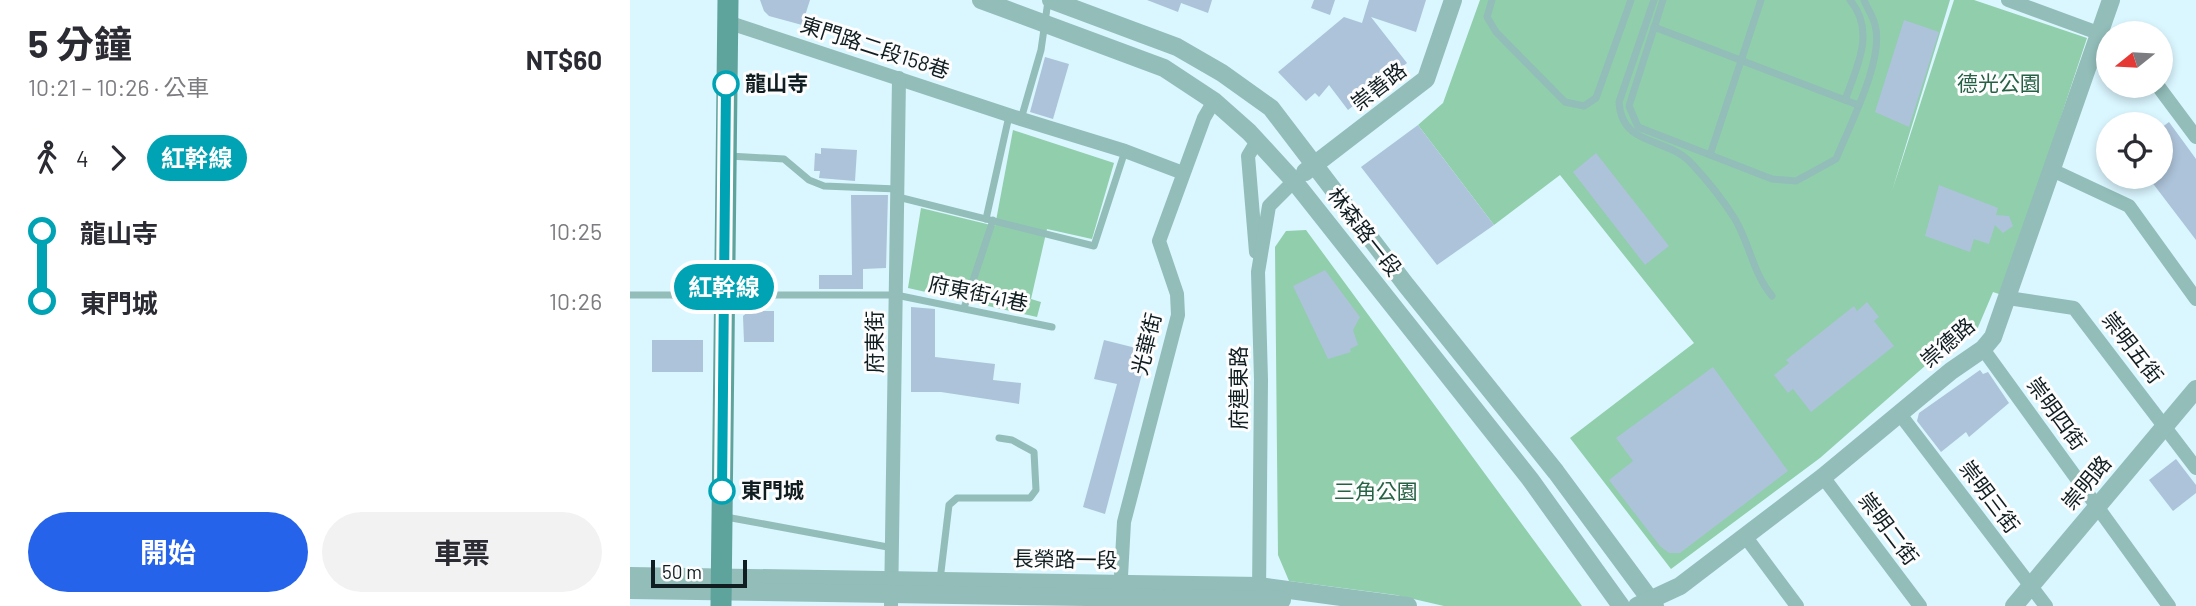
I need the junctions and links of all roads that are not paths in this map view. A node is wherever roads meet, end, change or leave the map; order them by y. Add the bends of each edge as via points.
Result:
1 (728, 0) edge
2 (981, 0) edge
3 (1049, 0) edge
4 (1453, 0) edge
5 (1492, 0) edge
6 (1631, 0) edge
7 (1654, 0) edge
8 (1663, 0) edge
9 (1761, 0) edge
10 (1850, 0) edge
11 (1864, 0) edge
12 (2008, 0) edge
13 (2111, 0) edge
14 (2107, 21) edge
15 (727, 22) junction
16 (1045, 24) junction
17 (1654, 27) junction
18 (2096, 31) edge
19 (2096, 55) edge
20 (1740, 60) junction
21 (899, 78) junction
22 (2167, 98) edge
23 (1845, 100) junction
24 (1214, 101) junction
25 (1857, 105) junction
26 (1015, 117) junction
27 (2196, 137) edge
28 (1257, 141) junction
29 (1125, 150) junction
30 (725, 155) junction
31 (1710, 155) junction
32 (1313, 166) junction
33 (2052, 170) junction
34 (1183, 173) junction
35 (1294, 181) junction
36 (898, 193) junction
37 (989, 219) junction
38 (1258, 272) junction
39 (724, 294) junction
40 (630, 295) edge
41 (896, 295) junction
42 (1772, 296) dead end
43 (2008, 298) junction
44 (2196, 299) edge
45 (964, 308) junction
46 (1052, 327) dead end
47 (1983, 349) junction
48 (2196, 389) edge
49 (1899, 414) junction
50 (2165, 426) junction
51 (999, 438) dead end
52 (2193, 457) edge
53 (1823, 477) junction
54 (2096, 507) junction
55 (721, 517) junction
56 (1745, 536) junction
57 (894, 548) junction
58 (630, 576) edge
59 (940, 580) junction
60 (2031, 586) junction
61 (630, 590) edge
62 (721, 591) edge
63 (891, 594) edge
64 (1120, 596) edge
65 (1259, 596) edge
66 (1218, 602) edge
67 (1056, 603) edge
68 (1648, 604) edge
69 (1327, 606) edge
70 (1408, 606) edge
71 (1619, 606) edge
72 (1797, 606) edge
73 (1920, 606) edge
74 (2014, 606) edge
75 (2046, 606) edge
76 (2169, 606) edge

1 - 15 main road
2 - 16 street, 林森路一段
3 - 16 lane
3 - 32 street, 林森路一段 via 1177,47 1222,72 1271,108
4 - 32 street, 崇善路 via 1426,79
5 - 6 lane via 1487,16 1496,32 1566,102 1584,106 1596,98
7 - 42 lane via 1619,102 1620,117 1632,133 1683,155 1695,167 1734,218 1755,273
8 - 17 lane
9 - 20 lane
10 - 23 lane via 1863,26 1863,49
11 - 25 lane via 1876,26 1877,48
12 - 18 street
13 - 14 street, 崇德路
15 - 21 street, 東門路二段158巷
15 - 30 main road
16 - 24 street, 林森路一段 via 1164,68
16 - 26 lane
17 - 20 lane
17 - 31 lane via 1629,106 1638,127
19 - 33 street, 崇德路
20 - 23 lane
20 - 31 lane
21 - 26 street, 東門路二段158巷
21 - 36 street, 府東街
22 - 27 street
23 - 25 lane
24 - 28 street, 林森路一段
24 - 34 street, 光華街
25 - 31 lane via 1836,159 1796,181 1772,179
26 - 29 street, 東門路二段158巷
26 - 37 lane
28 - 35 street, 林森路一段
28 - 38 street via 1248,156
29 - 34 street, 東門路二段158巷
29 - 37 lane via 1094,246
30 - 36 lane via 784,159 824,186
30 - 39 main road
32 - 35 street, 崇善路
32 - 68 street, 林森路一段 via 1556,472
33 - 43 street, 崇德路
33 - 44 street via 2129,206
34 - 64 street, 光華街 via 1159,242 1177,294 1178,316 1124,522
35 - 38 street, 府連東路 via 1269,206
35 - 71 street, 林森路一段 via 1530,479
36 - 37 lane
36 - 41 street, 府東街
37 - 45 lane
38 - 65 street, 府連東路
39 - 40 lane, 府東街41巷
39 - 41 lane, 府東街41巷
39 - 55 main road
41 - 45 lane, 府東街41巷
41 - 57 street, 府東街
43 - 47 street, 崇德路 via 1993,337
43 - 50 street, 崇明五街 via 2074,307
45 - 46 lane, 府東街41巷
47 - 49 street, 崇德路
47 - 54 street, 崇明四街
48 - 50 street, 崇明路
49 - 53 street, 崇德路
49 - 60 street, 崇明三街
50 - 52 street, 崇明五街
50 - 54 street, 崇明路
51 - 59 lane via 1034,452 1036,490 1030,498 957,498 949,505
53 - 56 street, 崇德路
53 - 73 street, 崇明二街
54 - 60 street, 崇明路
54 - 76 street, 崇明四街
55 - 57 lane
55 - 62 main road
56 - 68 street, 崇德路 via 1680,586
56 - 72 street
57 - 63 street, 府東街
58 - 62 street
59 - 63 street, 長榮路一段
59 - 64 street, 長榮路一段
60 - 74 street, 崇明路
60 - 75 street, 崇明三街
61 - 62 street
62 - 63 street, 長榮路一段
63 - 67 street, 長榮路一段
64 - 65 street, 長榮路一段
64 - 66 street, 長榮路一段
64 - 67 street, 長榮路一段
65 - 66 street, 長榮路一段
65 - 69 street, 長榮路一段
65 - 70 street, 長榮路一段
68 - 71 street

